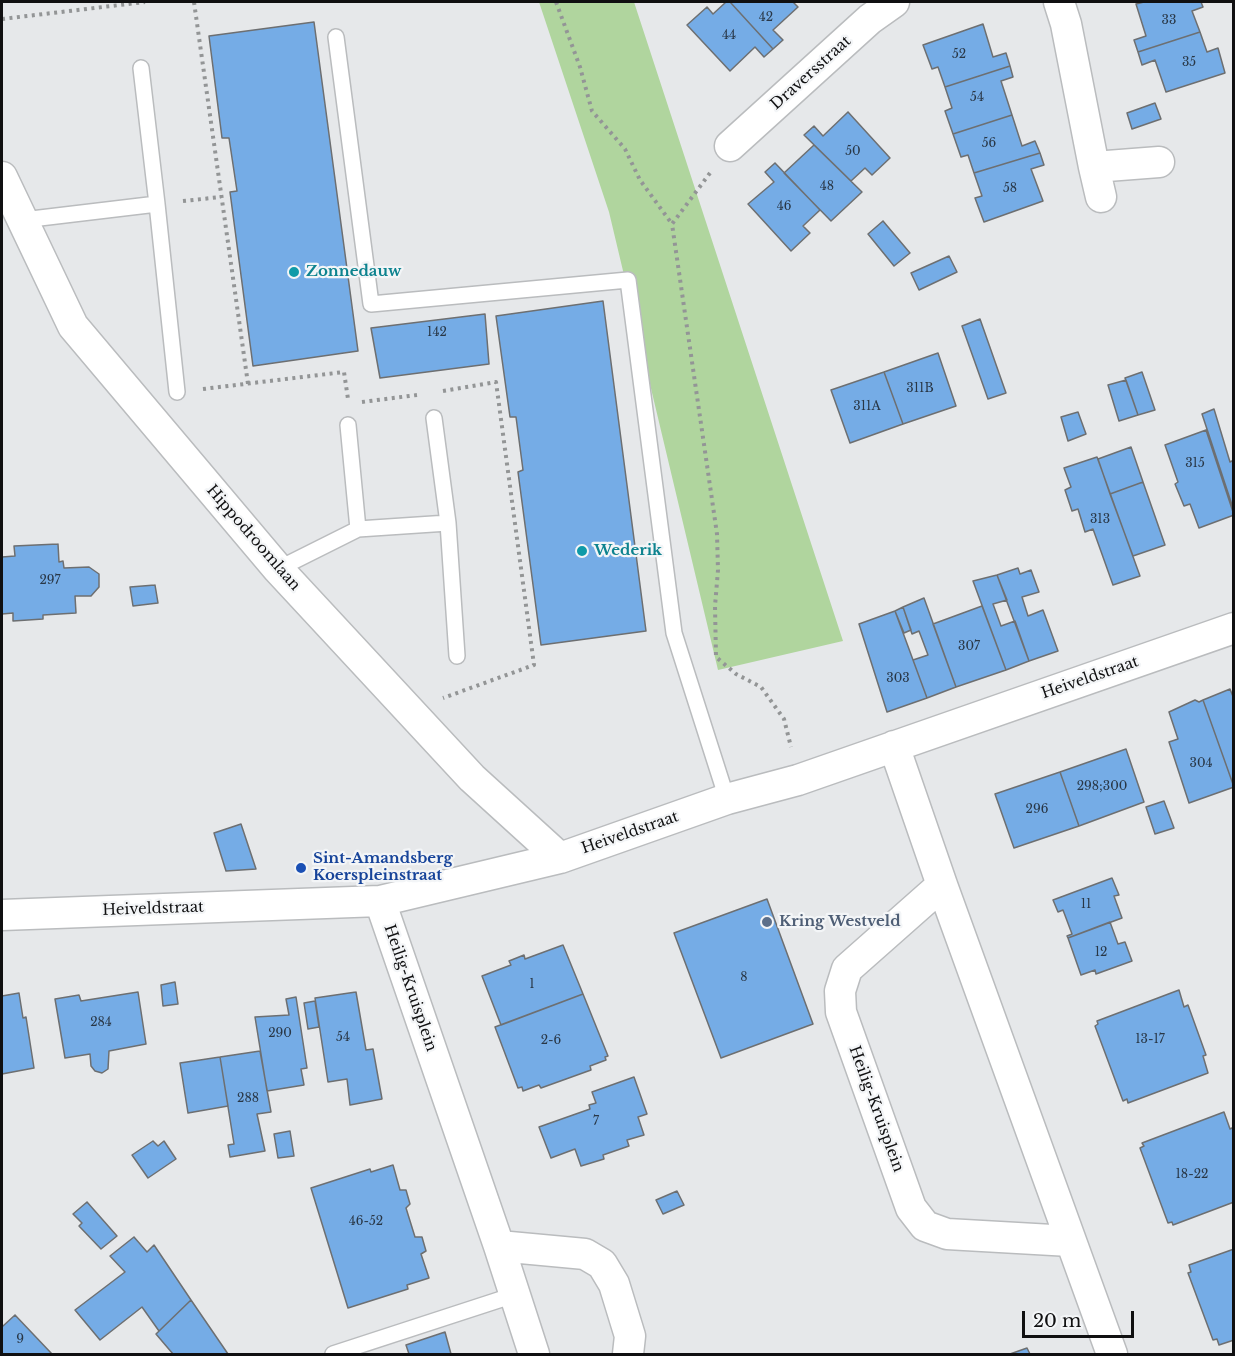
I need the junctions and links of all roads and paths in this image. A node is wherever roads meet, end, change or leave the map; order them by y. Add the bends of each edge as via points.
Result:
1 (145, 2) edge
2 (194, 2) edge
3 (556, 2) edge
4 (894, 2) edge
5 (1059, 2) edge
6 (2, 19) edge
7 (336, 37) dead end
8 (141, 68) dead end
9 (730, 146) joint
10 (1159, 162) dead end
11 (1094, 167) junction
12 (2, 177) edge
13 (221, 197) junction
14 (1101, 197) dead end
15 (157, 204) junction
16 (23, 220) junction
17 (672, 224) junction
18 (248, 384) junction
19 (177, 392) joint
20 (442, 392) dead end
21 (419, 395) dead end
22 (360, 403) dead end
23 (348, 404) dead end
24 (434, 418) dead end
25 (348, 425) dead end
26 (448, 522) junction
27 (358, 529) junction
28 (278, 569) junction
29 (1233, 628) edge
30 (457, 656) dead end
31 (411, 711) junction
32 (894, 746) junction
33 (798, 780) junction
34 (727, 799) junction
35 (560, 858) junction
36 (942, 885) junction
37 (380, 901) junction
38 (2, 915) edge
39 (1070, 1241) junction
40 (499, 1246) junction
41 (514, 1295) junction
42 (333, 1354) edge
43 (534, 1354) edge
44 (628, 1354) edge
45 (1112, 1354) edge

1 - 6 path
2 - 13 path
3 - 17 path via 592,111 625,149 640,180
4 - 9 street, Draversstraat via 870,19
5 - 11 street
7 - 34 lane via 370,304 628,280 674,633
8 - 15 lane
9 - 17 path
10 - 11 street
11 - 14 street
12 - 16 street, Hippodroomlaan
13 - 15 path
13 - 18 path
15 - 16 lane
15 - 19 lane
16 - 28 street, Hippodroomlaan via 73,326
17 - 33 path via 717,534 716,657 736,674 761,687 784,719
18 - 19 path
18 - 23 path via 344,372
20 - 31 path via 496,382 534,665
21 - 22 path
24 - 26 lane
25 - 27 lane
26 - 27 lane
26 - 30 lane
27 - 28 lane
28 - 31 street, Hippodroomlaan
29 - 32 street, Heiveldstraat
31 - 35 street, Hippodroomlaan via 472,778
32 - 33 street, Heiveldstraat
32 - 36 street
33 - 34 street, Heiveldstraat
34 - 35 street, Heiveldstraat
35 - 37 street, Heiveldstraat
36 - 39 street
36 - 39 street, Heilig-Kruisplein via 847,969 840,991 841,1012 911,1208 925,1226 947,1234
37 - 38 street, Heiveldstraat
37 - 40 street, Heilig-Kruisplein
39 - 45 street
40 - 41 street, Heilig-Kruisplein
40 - 44 street via 585,1254 602,1264 614,1284 630,1336
41 - 42 lane
41 - 43 street, Heilig-Kruisplein

